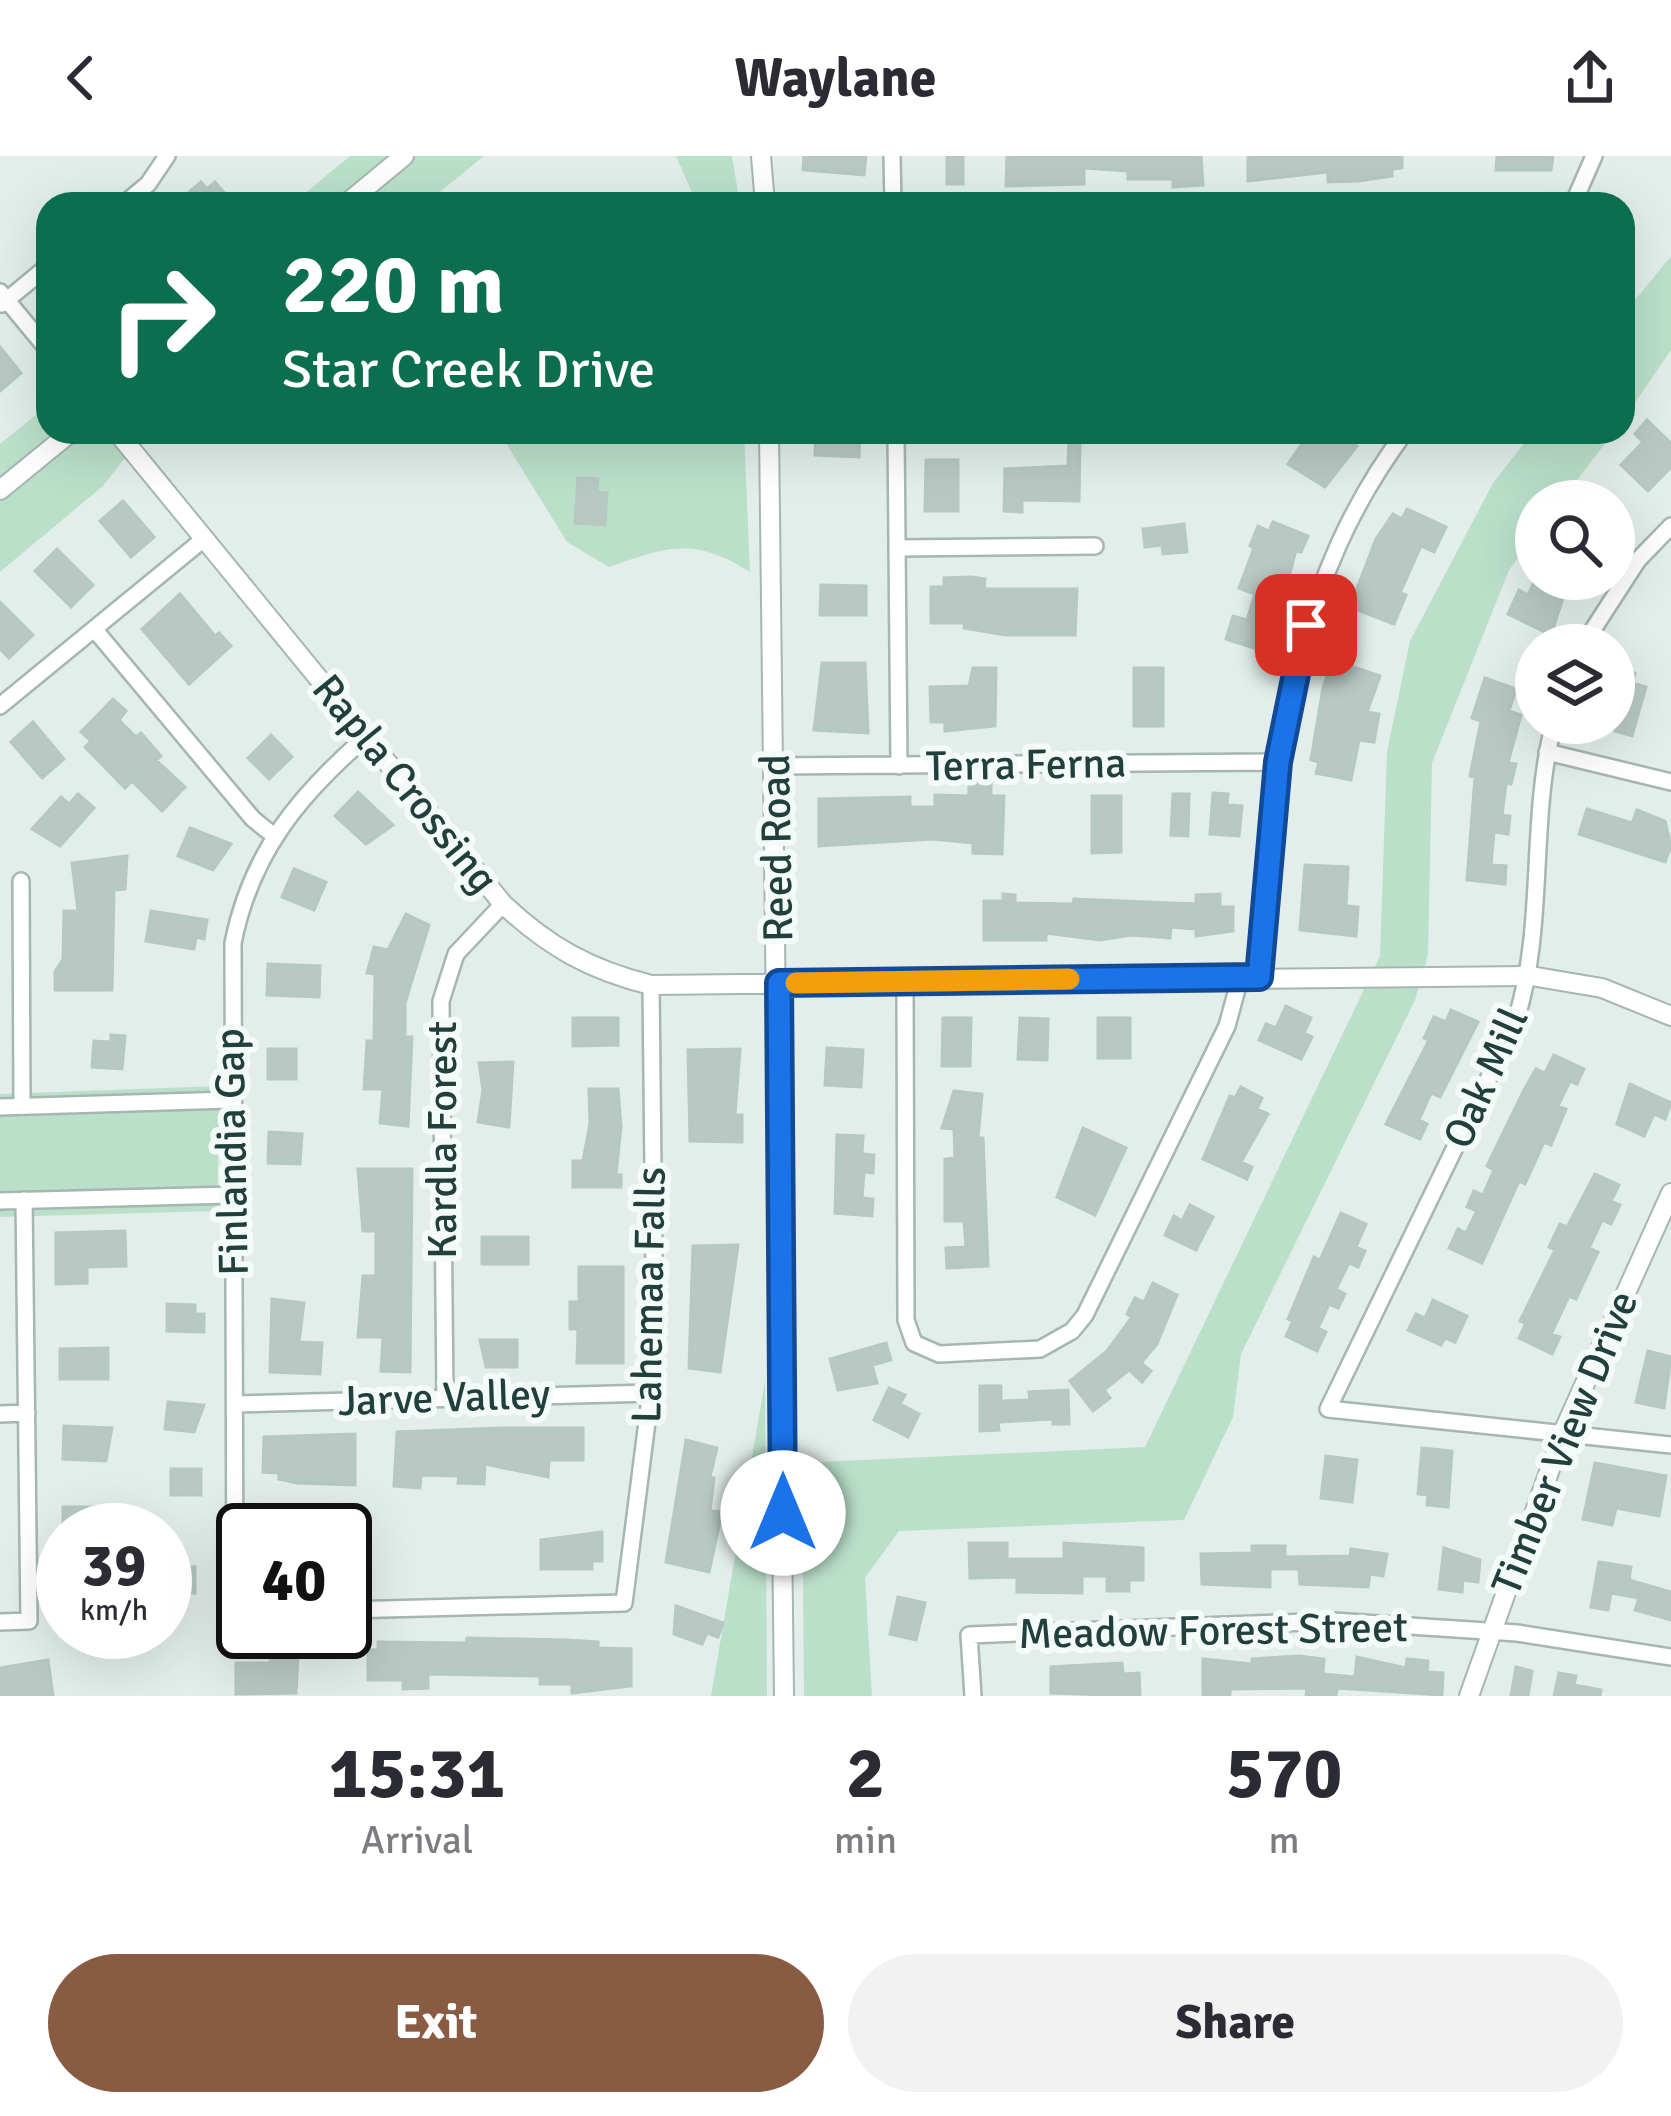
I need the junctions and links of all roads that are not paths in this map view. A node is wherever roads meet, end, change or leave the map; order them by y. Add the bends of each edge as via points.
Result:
1 (167, 156) edge
2 (404, 156) edge
3 (761, 156) edge
4 (892, 156) edge
5 (1594, 156) edge
6 (138, 192) edge
7 (360, 192) edge
8 (764, 192) edge
9 (893, 192) edge
10 (1579, 192) edge
11 (36, 275) edge
12 (2, 299) edge
13 (36, 337) edge
14 (56, 444) edge
15 (127, 444) edge
16 (769, 444) edge
17 (896, 444) edge
18 (1398, 444) edge
19 (0, 490) edge
20 (1671, 526) edge
21 (205, 538) junction
22 (1095, 546) dead end
23 (898, 548) junction
24 (1597, 624) edge
25 (94, 630) junction
26 (0, 706) edge
27 (366, 737) junction
28 (1549, 744) edge
29 (1547, 752) junction
30 (1278, 762) junction
31 (775, 766) junction
32 (899, 766) junction
33 (1671, 782) edge
34 (273, 835) junction
35 (21, 881) dead end
36 (503, 904) junction
37 (1531, 976) junction
38 (1249, 978) junction
39 (779, 983) junction
40 (905, 983) junction
41 (651, 985) junction
42 (1671, 1016) edge
43 (230, 1100) junction
44 (22, 1106) junction
45 (0, 1107) edge
46 (1671, 1193) edge
47 (231, 1195) junction
48 (24, 1200) junction
49 (0, 1201) edge
50 (652, 1393) junction
51 (445, 1396) junction
52 (236, 1404) junction
53 (27, 1413) junction
54 (0, 1414) edge
55 (1564, 1430) junction
56 (1671, 1445) edge
57 (237, 1503) edge
58 (372, 1609) edge
59 (0, 1622) edge
60 (1490, 1631) junction
61 (1671, 1657) edge
62 (784, 1696) edge
63 (973, 1696) edge
64 (1469, 1696) edge

1 - 6 street
2 - 7 street
3 - 8 street
4 - 9 street
5 - 10 street
11 - 12 street
12 - 13 street
14 - 19 street
15 - 21 street, Rapla Crossing
16 - 31 street, Reed Road
17 - 23 street
18 - 30 street via 1331,560 1290,684
20 - 24 street
21 - 25 street
21 - 27 street, Rapla Crossing
22 - 23 street
23 - 32 street
25 - 26 street
25 - 34 street
27 - 34 street, Finlandia Gap via 318,778
27 - 36 street, Rapla Crossing
28 - 29 street, Oak Mill
29 - 33 street
29 - 37 street, Oak Mill
30 - 32 street, Terra Ferna
30 - 38 street
31 - 32 street, Terra Ferna
31 - 39 street, Reed Road
34 - 43 street, Finlandia Gap via 233,943
35 - 44 street
36 - 41 street, Rapla Crossing via 568,957
36 - 51 street, Kardla Forest via 456,954 441,1001
37 - 38 street, Rapla Crossing
37 - 42 street, Rapla Crossing via 1603,988
37 - 55 street, Oak Mill via 1328,1409
38 - 40 street, Rapla Crossing
38 - 40 street via 1072,1331 1040,1349 939,1354 920,1348 906,1319
39 - 40 street, Rapla Crossing
39 - 41 street, Rapla Crossing
39 - 62 street, Reed Road
41 - 50 street, Lahemaa Falls
43 - 44 street
43 - 47 street, Finlandia Gap
44 - 45 street
46 - 55 street, Timber View Drive
47 - 48 street
47 - 52 street, Finlandia Gap
48 - 49 street
48 - 53 street
50 - 51 street, Jarve Valley
50 - 58 street, Lahemaa Falls via 624,1603
51 - 52 street, Jarve Valley
52 - 57 street, Finlandia Gap
53 - 54 street
53 - 59 street via 29,1621
55 - 56 street
55 - 60 street, Timber View Drive
60 - 61 street, Meadow Forest Street
60 - 63 street, Meadow Forest Street via 1333,1621 969,1635
60 - 64 street, Timber View Drive

